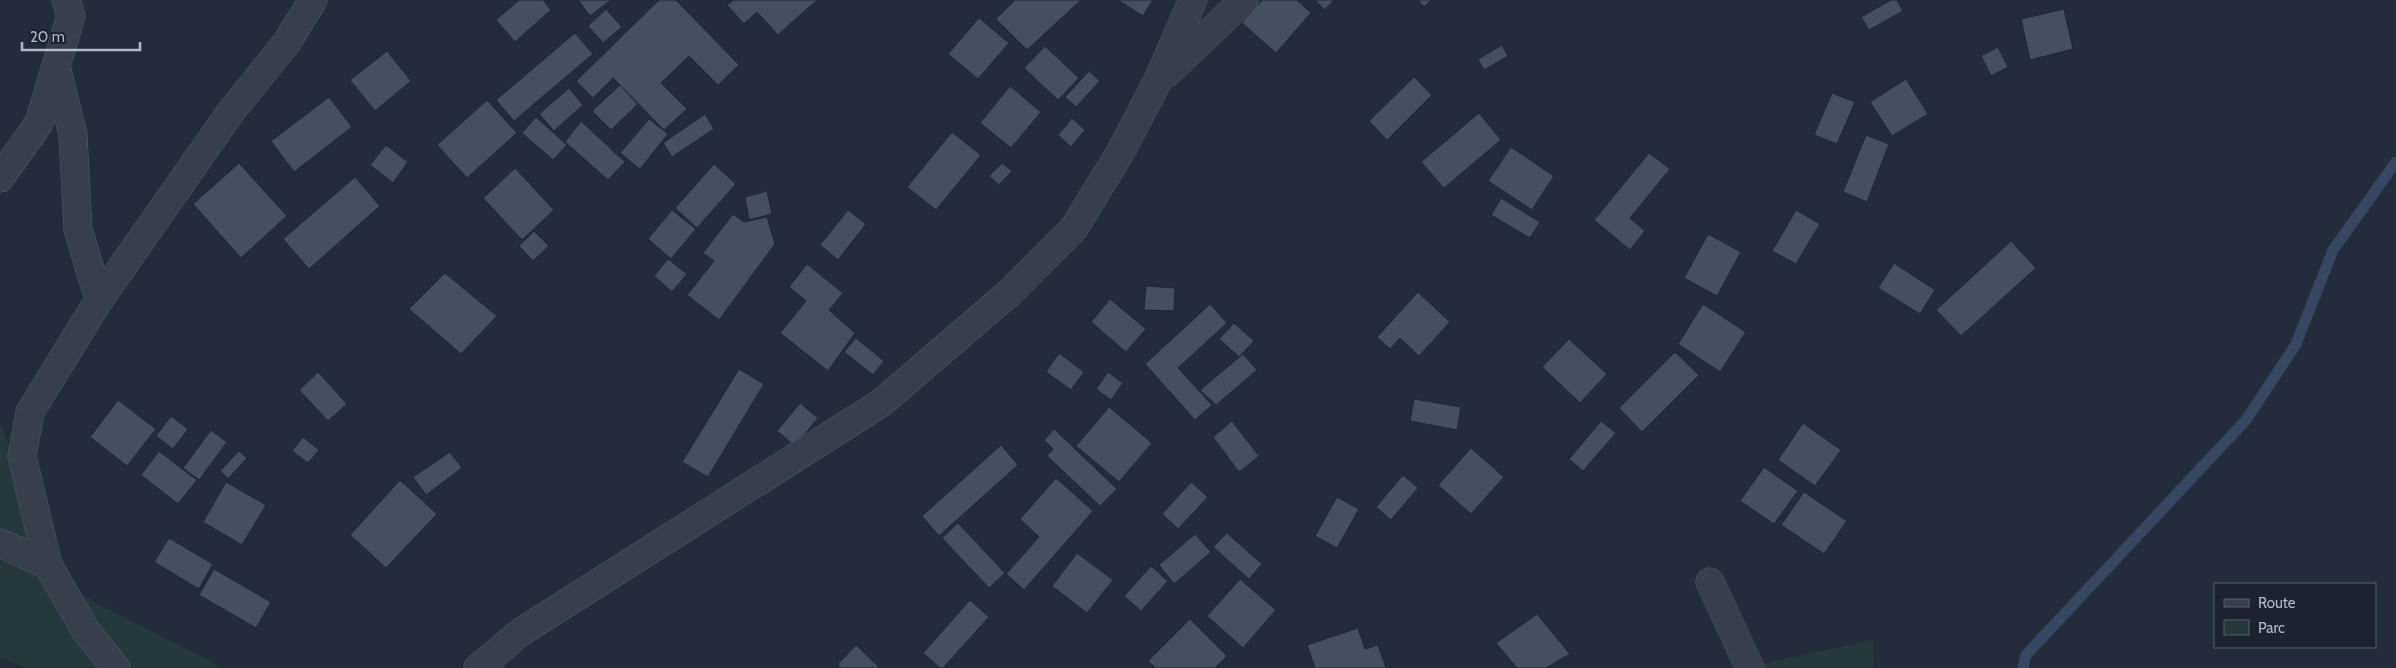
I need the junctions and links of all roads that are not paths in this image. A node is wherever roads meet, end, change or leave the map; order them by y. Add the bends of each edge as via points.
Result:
1 (66, 0) edge
2 (313, 0) edge
3 (1193, 0) edge
4 (1244, 0) edge
5 (56, 66) junction
6 (1158, 82) junction
7 (0, 178) edge
8 (99, 300) junction
9 (0, 543) edge
10 (48, 565) junction
11 (1710, 582) dead end
12 (116, 668) edge
13 (478, 668) edge
14 (1750, 668) edge

1 - 5 street via 71,16
2 - 8 street via 287,42 230,112
3 - 6 street
4 - 6 street
5 - 7 street via 40,123
5 - 8 street via 73,135 78,229
6 - 13 street via 1120,154 1074,228 1001,300 881,403 521,632
8 - 10 street via 30,412 22,456
9 - 10 street
10 - 12 street via 86,631
11 - 14 street

